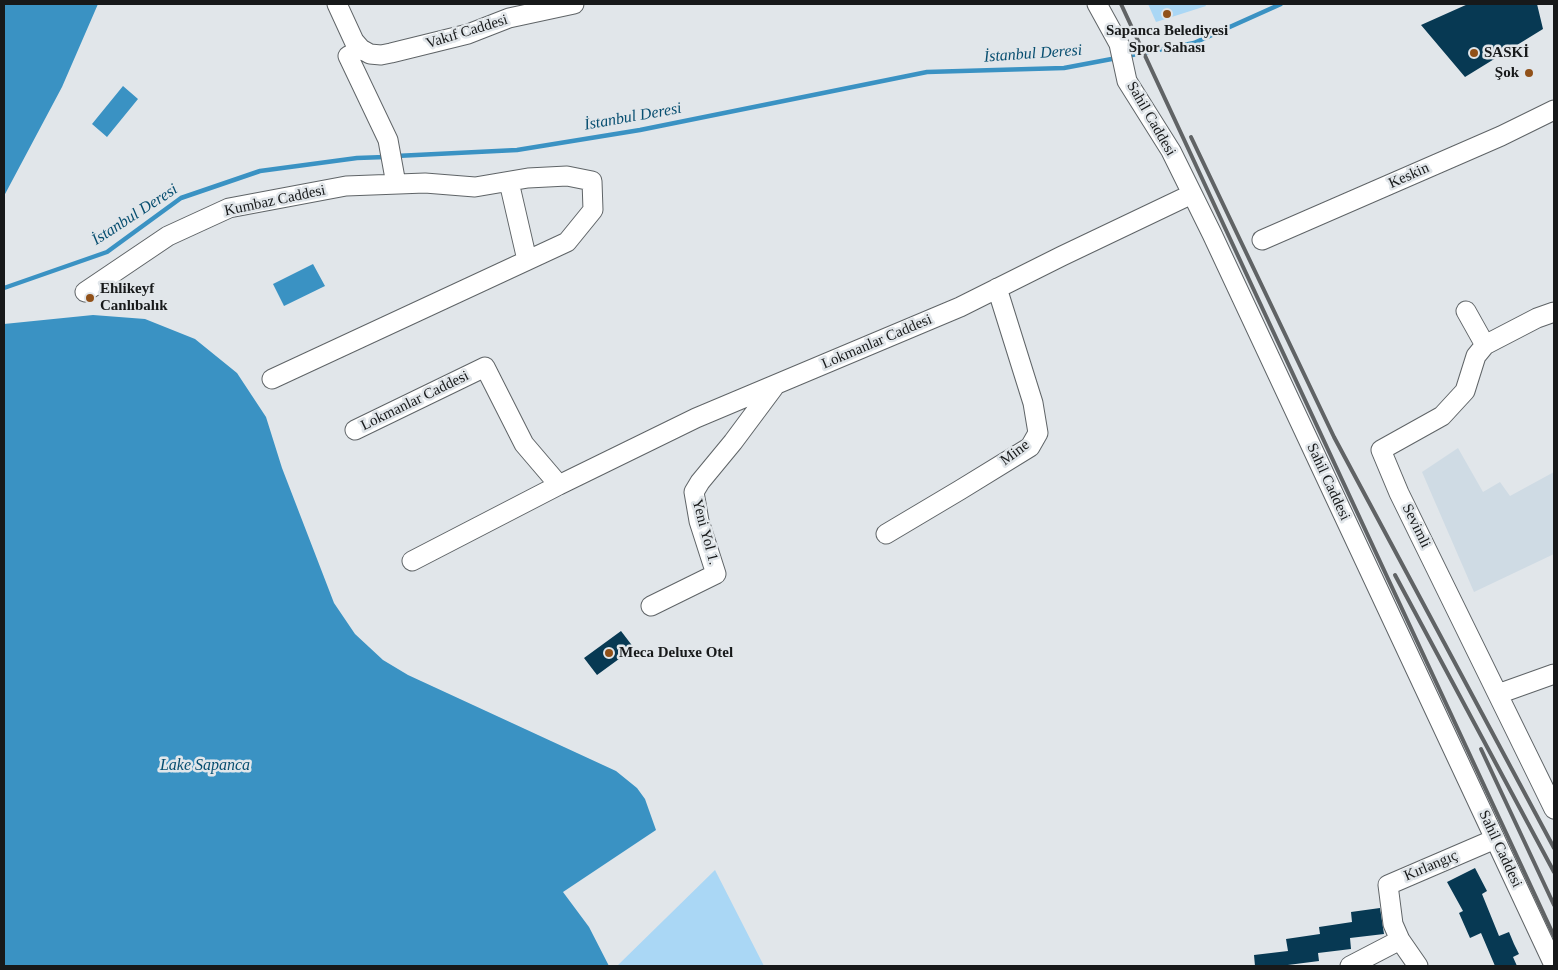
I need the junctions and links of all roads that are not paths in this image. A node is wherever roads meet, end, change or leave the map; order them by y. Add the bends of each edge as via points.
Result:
1 (337, 4) edge
2 (574, 4) edge
3 (1097, 4) edge
4 (506, 11) edge
5 (361, 49) junction
6 (1554, 110) edge
7 (394, 176) junction
8 (509, 182) junction
9 (1192, 194) junction
10 (1262, 240) dead end
11 (527, 260) junction
12 (997, 288) junction
13 (85, 292) dead end
14 (1466, 311) dead end
15 (1554, 312) edge
16 (1485, 345) junction
17 (272, 379) dead end
18 (775, 386) junction
19 (355, 430) dead end
20 (559, 485) junction
21 (886, 534) dead end
22 (412, 561) dead end
23 (651, 606) dead end
24 (1554, 674) edge
25 (1498, 694) junction
26 (1554, 809) edge
27 (1495, 839) junction
28 (1400, 940) junction
29 (1554, 965) edge
30 (1350, 966) edge
31 (1418, 966) edge

1 - 5 street
2 - 4 street, Vakıf Caddesi
3 - 9 street, Sahil Caddesi via 1119,44 1127,81 1171,151
4 - 5 street, Vakıf Caddesi via 468,34 391,53 370,54
5 - 7 street via 348,56 388,140
6 - 10 street, Keskin
7 - 8 street, Kumbaz Caddesi via 425,183 475,187
7 - 13 street, Kumbaz Caddesi via 229,208 168,236
8 - 11 street
8 - 11 street, Kumbaz Caddesi via 568,176 592,181 593,210 567,242
9 - 12 street, Lokmanlar Caddesi
9 - 27 street, Sahil Caddesi
11 - 17 street
12 - 18 street, Lokmanlar Caddesi
12 - 21 street, Mine via 1033,403 1038,432 1030,447
14 - 16 street
15 - 16 street
16 - 25 street, Sevimli via 1476,356 1465,391 1442,416 1381,450
18 - 20 street, Lokmanlar Caddesi via 696,418
18 - 23 street, Yeni Yol 1. via 694,492 699,522 716,574
19 - 20 street, Lokmanlar Caddesi via 485,367 524,444
20 - 22 street, Lokmanlar Caddesi
24 - 25 street
25 - 26 street, Sevimli
27 - 28 street, Kırlangıç via 1388,885 1393,924
27 - 29 street, Sahil Caddesi
28 - 30 street
28 - 31 street

